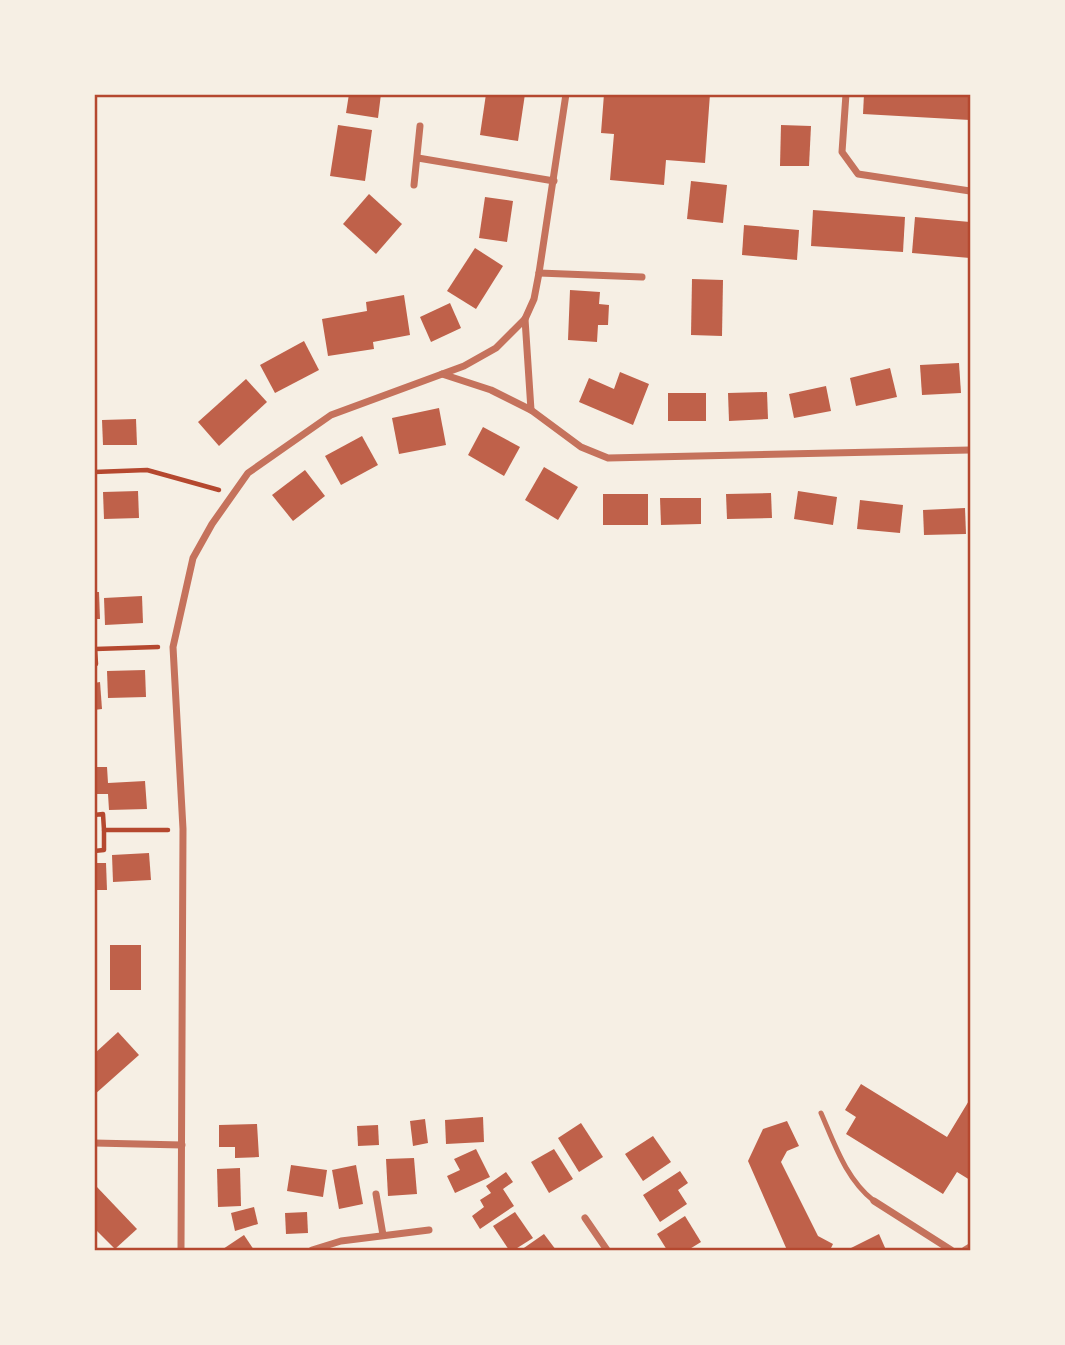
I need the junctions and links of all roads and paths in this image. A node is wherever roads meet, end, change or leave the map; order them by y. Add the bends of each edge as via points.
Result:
1 (566, 94) edge
2 (846, 94) edge
3 (420, 126) dead end
4 (418, 158) junction
5 (554, 181) junction
6 (414, 185) dead end
7 (971, 191) edge
8 (539, 273) junction
9 (642, 277) dead end
10 (526, 319) junction
11 (442, 374) junction
12 (531, 410) junction
13 (971, 450) edge
14 (94, 472) edge
15 (233, 494) junction
16 (94, 639) edge
17 (173, 647) junction
18 (95, 649) edge
19 (94, 664) edge
20 (94, 815) edge
21 (183, 829) junction
22 (104, 831) junction
23 (94, 851) edge
24 (821, 1113) dead end
25 (94, 1143) edge
26 (182, 1145) junction
27 (376, 1194) dead end
28 (874, 1201) joint
29 (585, 1218) dead end
30 (429, 1230) dead end
31 (383, 1235) junction
32 (971, 1247) edge
33 (181, 1251) edge
34 (312, 1251) edge
35 (607, 1251) edge
36 (951, 1251) edge
37 (965, 1251) edge

1 - 5 street
2 - 7 street via 842,152 858,174
3 - 4 street
4 - 5 street
4 - 6 street
5 - 8 street
8 - 9 street
8 - 10 street
10 - 11 street via 496,348
10 - 12 street
11 - 12 street via 491,390
11 - 15 street via 331,415 248,473
12 - 13 street via 581,447 608,458
14 - 15 path via 147,470
15 - 17 street via 193,558
16 - 18 path
17 - 18 path
17 - 21 street
18 - 19 path
20 - 22 path via 103,814
21 - 22 path
21 - 26 street
22 - 23 path via 104,850
24 - 28 lane via 846,1168 860,1190
25 - 26 street
26 - 33 street
27 - 31 street
28 - 36 street
29 - 35 street
30 - 31 street
31 - 34 street
32 - 37 street

